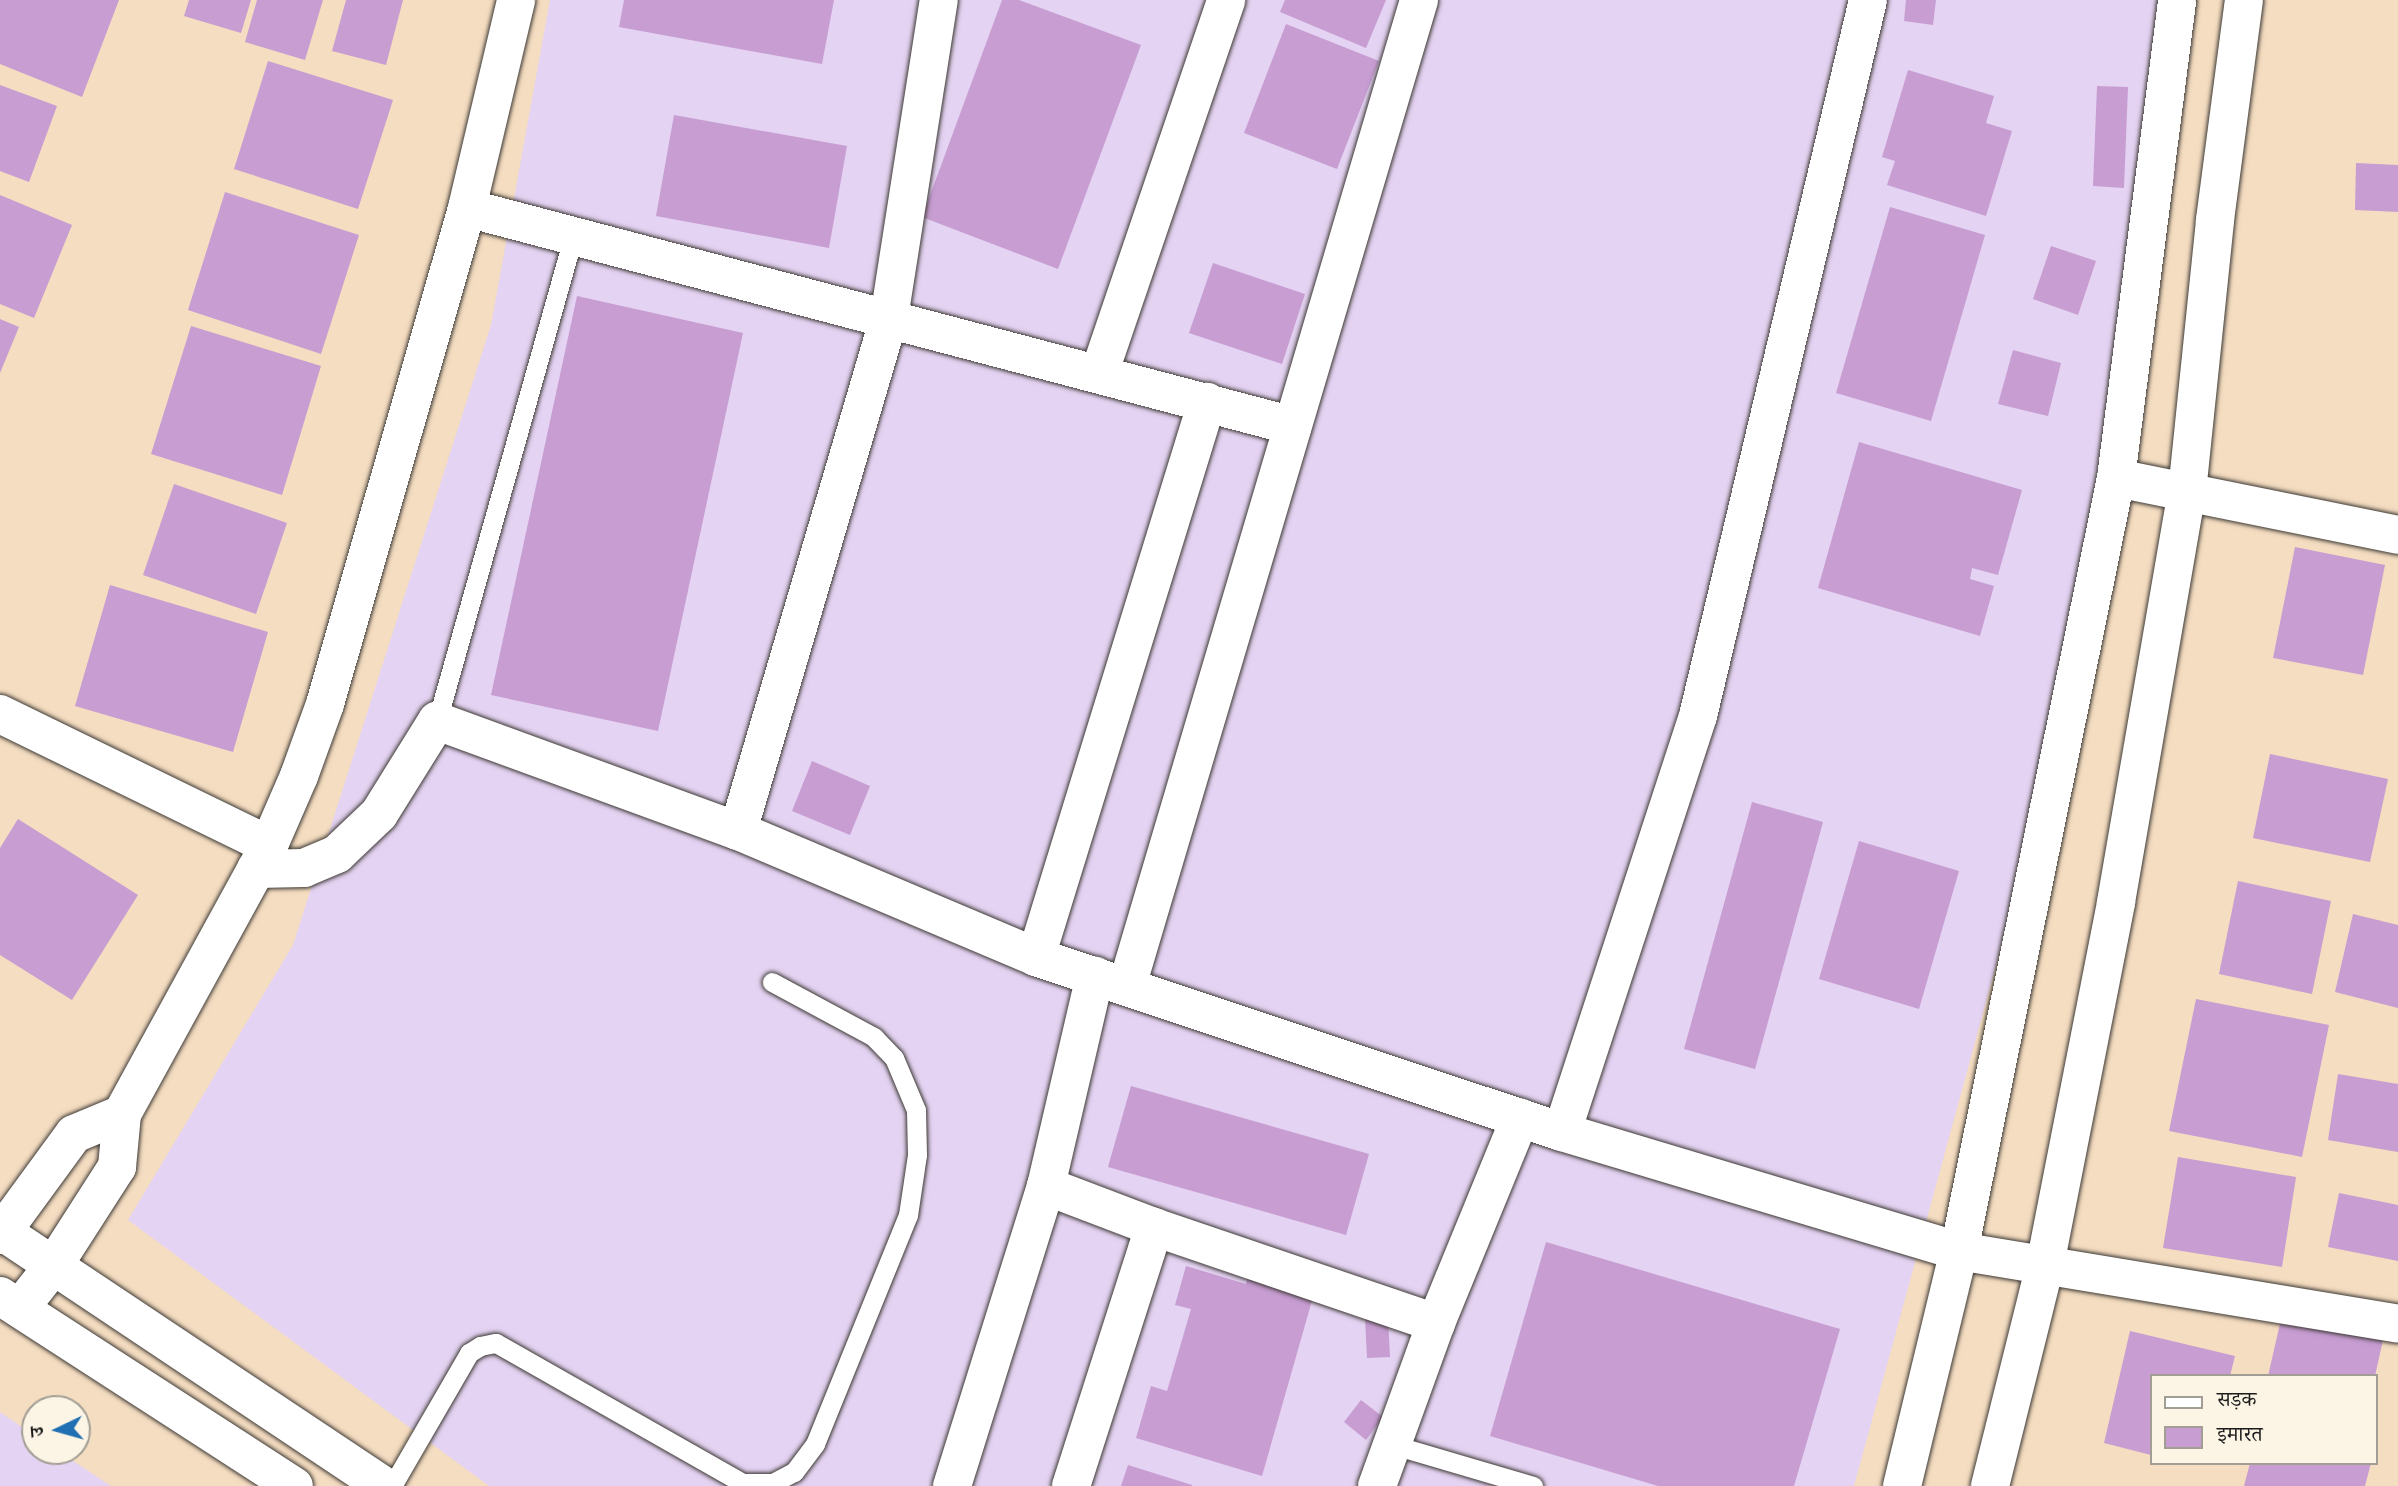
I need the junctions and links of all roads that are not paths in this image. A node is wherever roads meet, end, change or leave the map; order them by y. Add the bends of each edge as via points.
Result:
1 (516, 0) edge
2 (939, 0) edge
3 (1226, 0) edge
4 (1419, 0) edge
5 (1868, 0) edge
6 (2177, 0) edge
7 (2244, 0) edge
8 (467, 208) junction
9 (574, 234) junction
10 (889, 318) junction
11 (1099, 374) junction
12 (1207, 402) junction
13 (1293, 426) junction
14 (2116, 478) junction
15 (2187, 492) junction
16 (2398, 535) edge
17 (0, 714) edge
18 (437, 721) junction
19 (738, 831) junction
20 (262, 857) junction
21 (1036, 957) junction
22 (1111, 981) junction
23 (772, 982) dead end
24 (122, 1114) junction
25 (1520, 1118) junction
26 (1562, 1132) junction
27 (1046, 1186) junction
28 (1153, 1227) junction
29 (1, 1232) edge
30 (1959, 1251) junction
31 (54, 1265) junction
32 (2045, 1265) junction
33 (7, 1307) edge
34 (1436, 1323) junction
35 (2398, 1324) edge
36 (1394, 1445) junction
37 (295, 1486) edge
38 (384, 1486) edge
39 (392, 1486) edge
40 (952, 1486) edge
41 (1071, 1486) edge
42 (1377, 1486) edge
43 (1533, 1486) edge
44 (1902, 1486) edge
45 (1990, 1486) edge

1 - 8 street
2 - 10 street
3 - 11 street
4 - 13 street
5 - 26 street via 1698,716
6 - 14 street
7 - 15 street
8 - 9 street
8 - 20 street via 325,704
9 - 10 street
9 - 18 lane
10 - 11 street
10 - 19 street
11 - 12 street
12 - 13 street
12 - 21 street
13 - 22 street
14 - 15 street
14 - 30 street
15 - 16 street
15 - 32 street via 2116,902
17 - 20 street
18 - 19 street
18 - 20 street via 379,814 337,854 304,868
19 - 21 street
20 - 24 street
21 - 22 street
22 - 25 street
22 - 27 street
23 - 39 lane via 874,1037 894,1058 916,1110 917,1155 908,1214 815,1444 794,1472 773,1483 742,1483 496,1343 469,1353
24 - 29 street via 74,1134
24 - 31 street via 117,1167
25 - 26 street
25 - 34 street
26 - 30 street
27 - 28 street
27 - 40 street
28 - 34 street
28 - 41 street
29 - 31 street
30 - 32 street
30 - 44 street
31 - 33 street
31 - 38 street
32 - 35 street
32 - 45 street
33 - 37 street
34 - 36 street
36 - 42 street
36 - 43 lane

